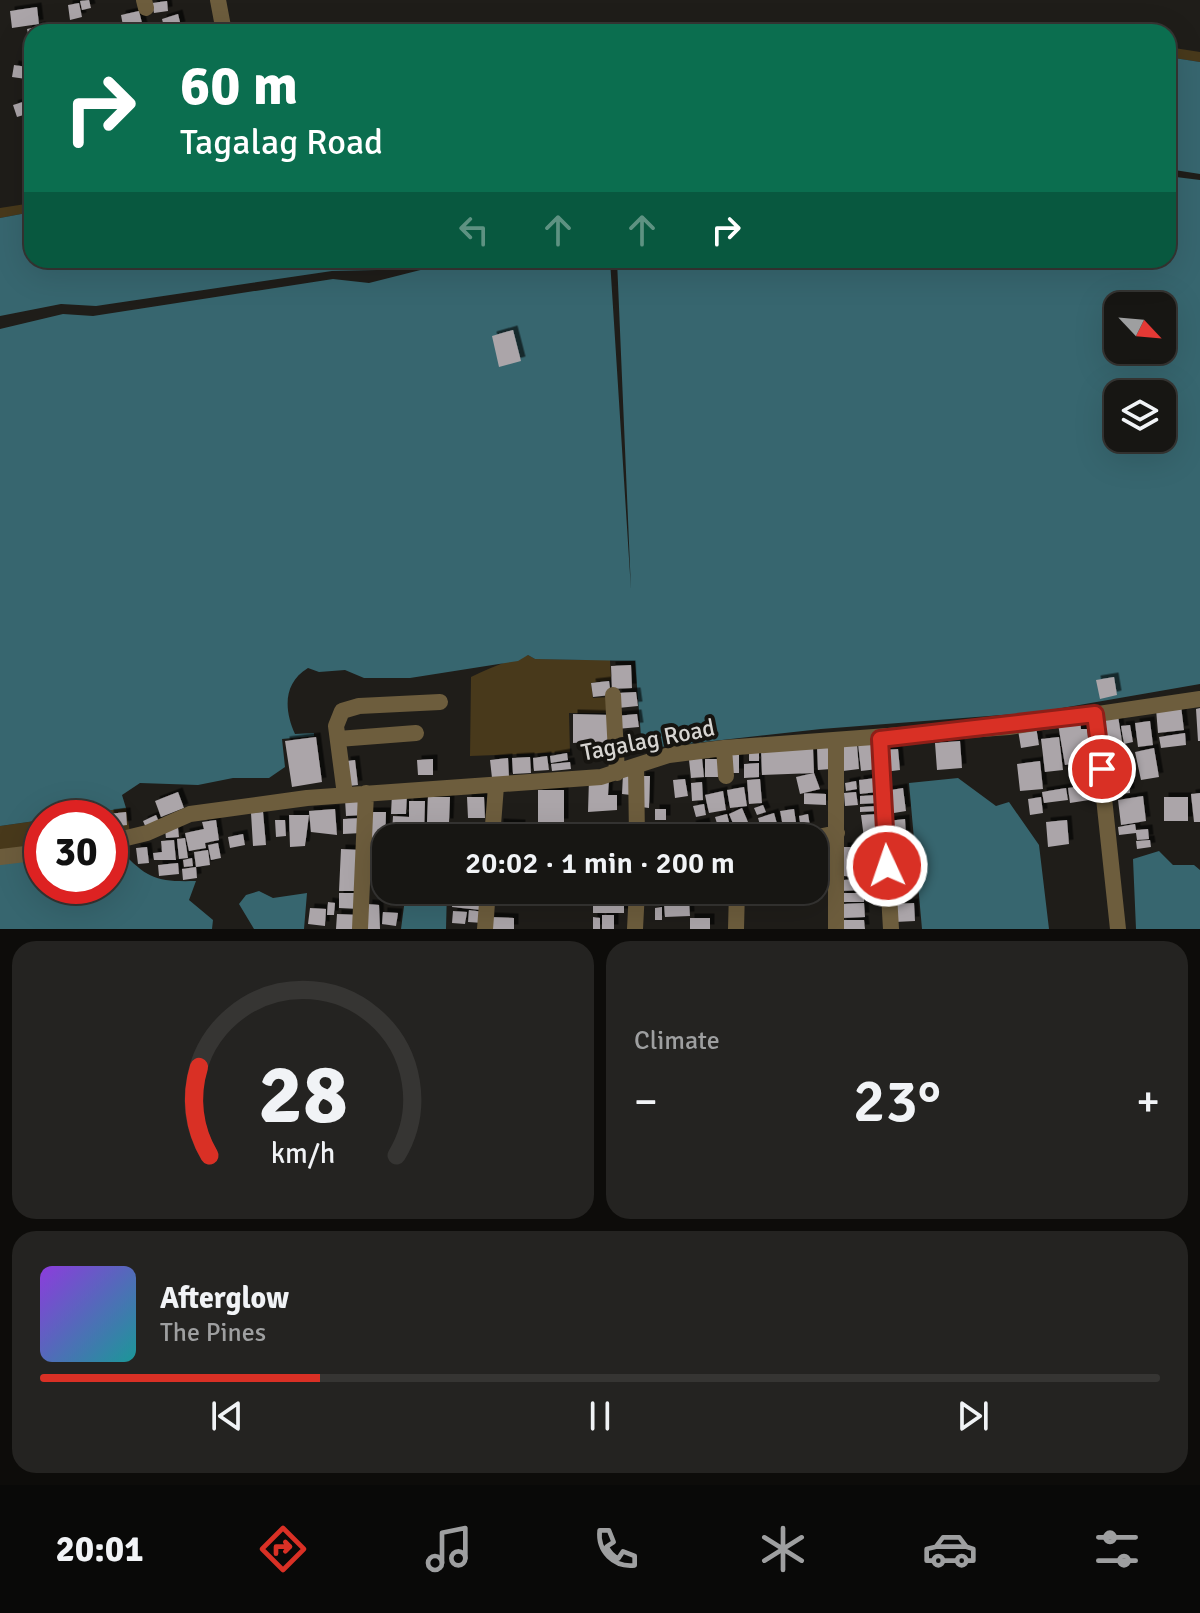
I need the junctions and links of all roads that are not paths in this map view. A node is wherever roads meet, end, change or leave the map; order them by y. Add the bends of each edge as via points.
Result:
1 (218, 0) edge
2 (222, 24) edge
3 (613, 695) dead end
4 (1200, 699) edge
5 (440, 702) dead end
6 (1095, 714) junction
7 (416, 733) dead end
8 (338, 739) junction
9 (880, 739) junction
10 (836, 741) junction
11 (724, 748) junction
12 (636, 766) junction
13 (617, 773) junction
14 (726, 776) dead end
15 (496, 786) junction
16 (366, 793) junction
17 (345, 795) junction
18 (493, 824) edge
19 (637, 824) edge
20 (837, 833) junction
21 (828, 835) edge
22 (128, 838) edge
23 (24, 854) edge
24 (0, 857) edge
25 (487, 904) edge
26 (636, 904) edge
27 (737, 904) edge
28 (360, 929) edge
29 (485, 929) edge
30 (635, 929) edge
31 (736, 929) edge
32 (836, 929) edge
33 (891, 929) edge
34 (1118, 929) edge

1 - 2 street
3 - 13 street
4 - 6 street, Tagalag Road
5 - 8 street via 348,708 339,715
6 - 9 street, Tagalag Road
6 - 34 street
7 - 8 street
8 - 17 street
9 - 10 street, Tagalag Road
9 - 33 street
10 - 11 street, Tagalag Road
10 - 20 street
11 - 12 street, Tagalag Road via 669,755
11 - 14 street
12 - 13 street, Tagalag Road
12 - 19 street
13 - 15 street, Tagalag Road
15 - 16 street, Tagalag Road
15 - 18 street
16 - 17 street, Tagalag Road
16 - 28 street
17 - 22 street, Tagalag Road via 190,814
20 - 21 street
20 - 32 street
23 - 24 street
25 - 29 street
26 - 30 street
27 - 31 street

